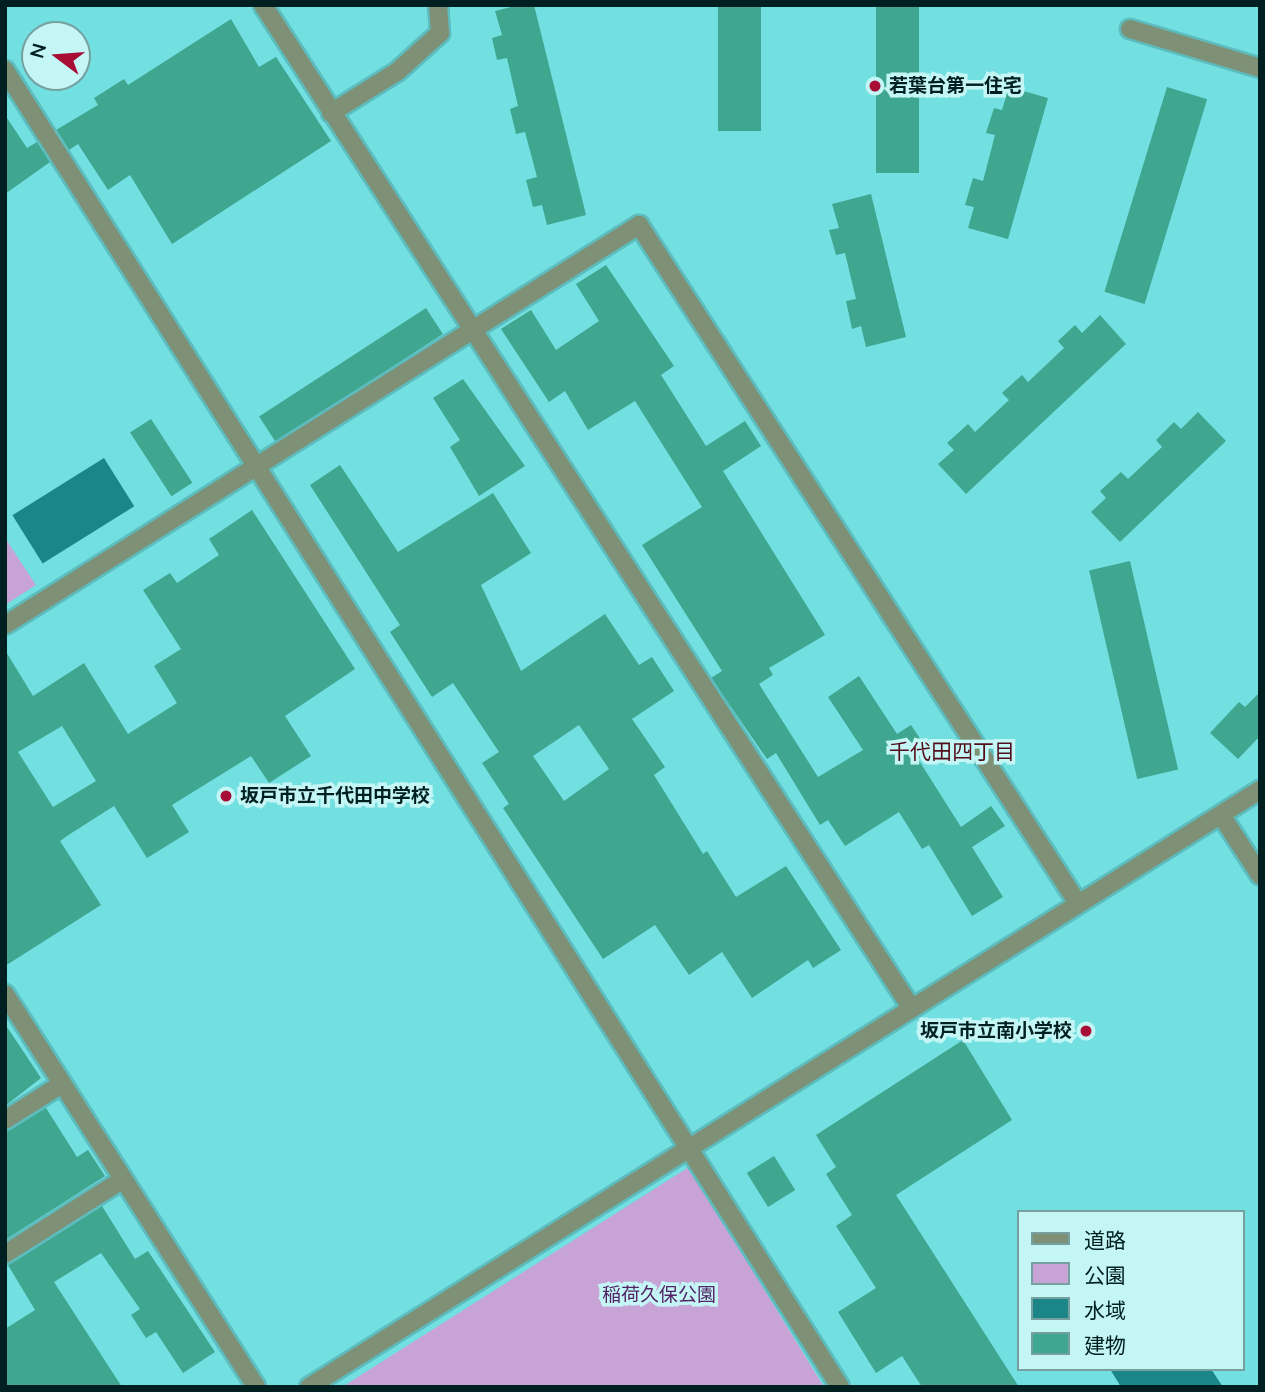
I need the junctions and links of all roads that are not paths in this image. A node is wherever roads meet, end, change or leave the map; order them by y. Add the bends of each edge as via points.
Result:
1 (263, 5) edge
2 (438, 5) edge
3 (1130, 29) dead end
4 (1260, 68) edge
5 (5, 70) edge
6 (331, 113) junction
7 (474, 328) junction
8 (259, 464) junction
9 (5, 625) edge
10 (1260, 790) edge
11 (1221, 815) junction
12 (1260, 875) edge
13 (1077, 902) junction
14 (6, 996) edge
15 (912, 1009) junction
16 (62, 1084) junction
17 (5, 1120) edge
18 (694, 1149) junction
19 (122, 1180) junction
20 (5, 1254) edge
21 (256, 1387) edge
22 (309, 1387) edge
23 (840, 1387) edge

1 - 6 street
2 - 6 street via 440,33 398,71
3 - 4 street
5 - 8 street
6 - 7 street
7 - 8 street
7 - 13 street via 639,225
7 - 15 street
8 - 9 street
8 - 18 street
10 - 11 street
11 - 12 street
11 - 13 street
13 - 15 street
14 - 16 street
15 - 18 street
16 - 17 street
16 - 19 street
18 - 22 street
18 - 23 street
19 - 20 street
19 - 21 street

